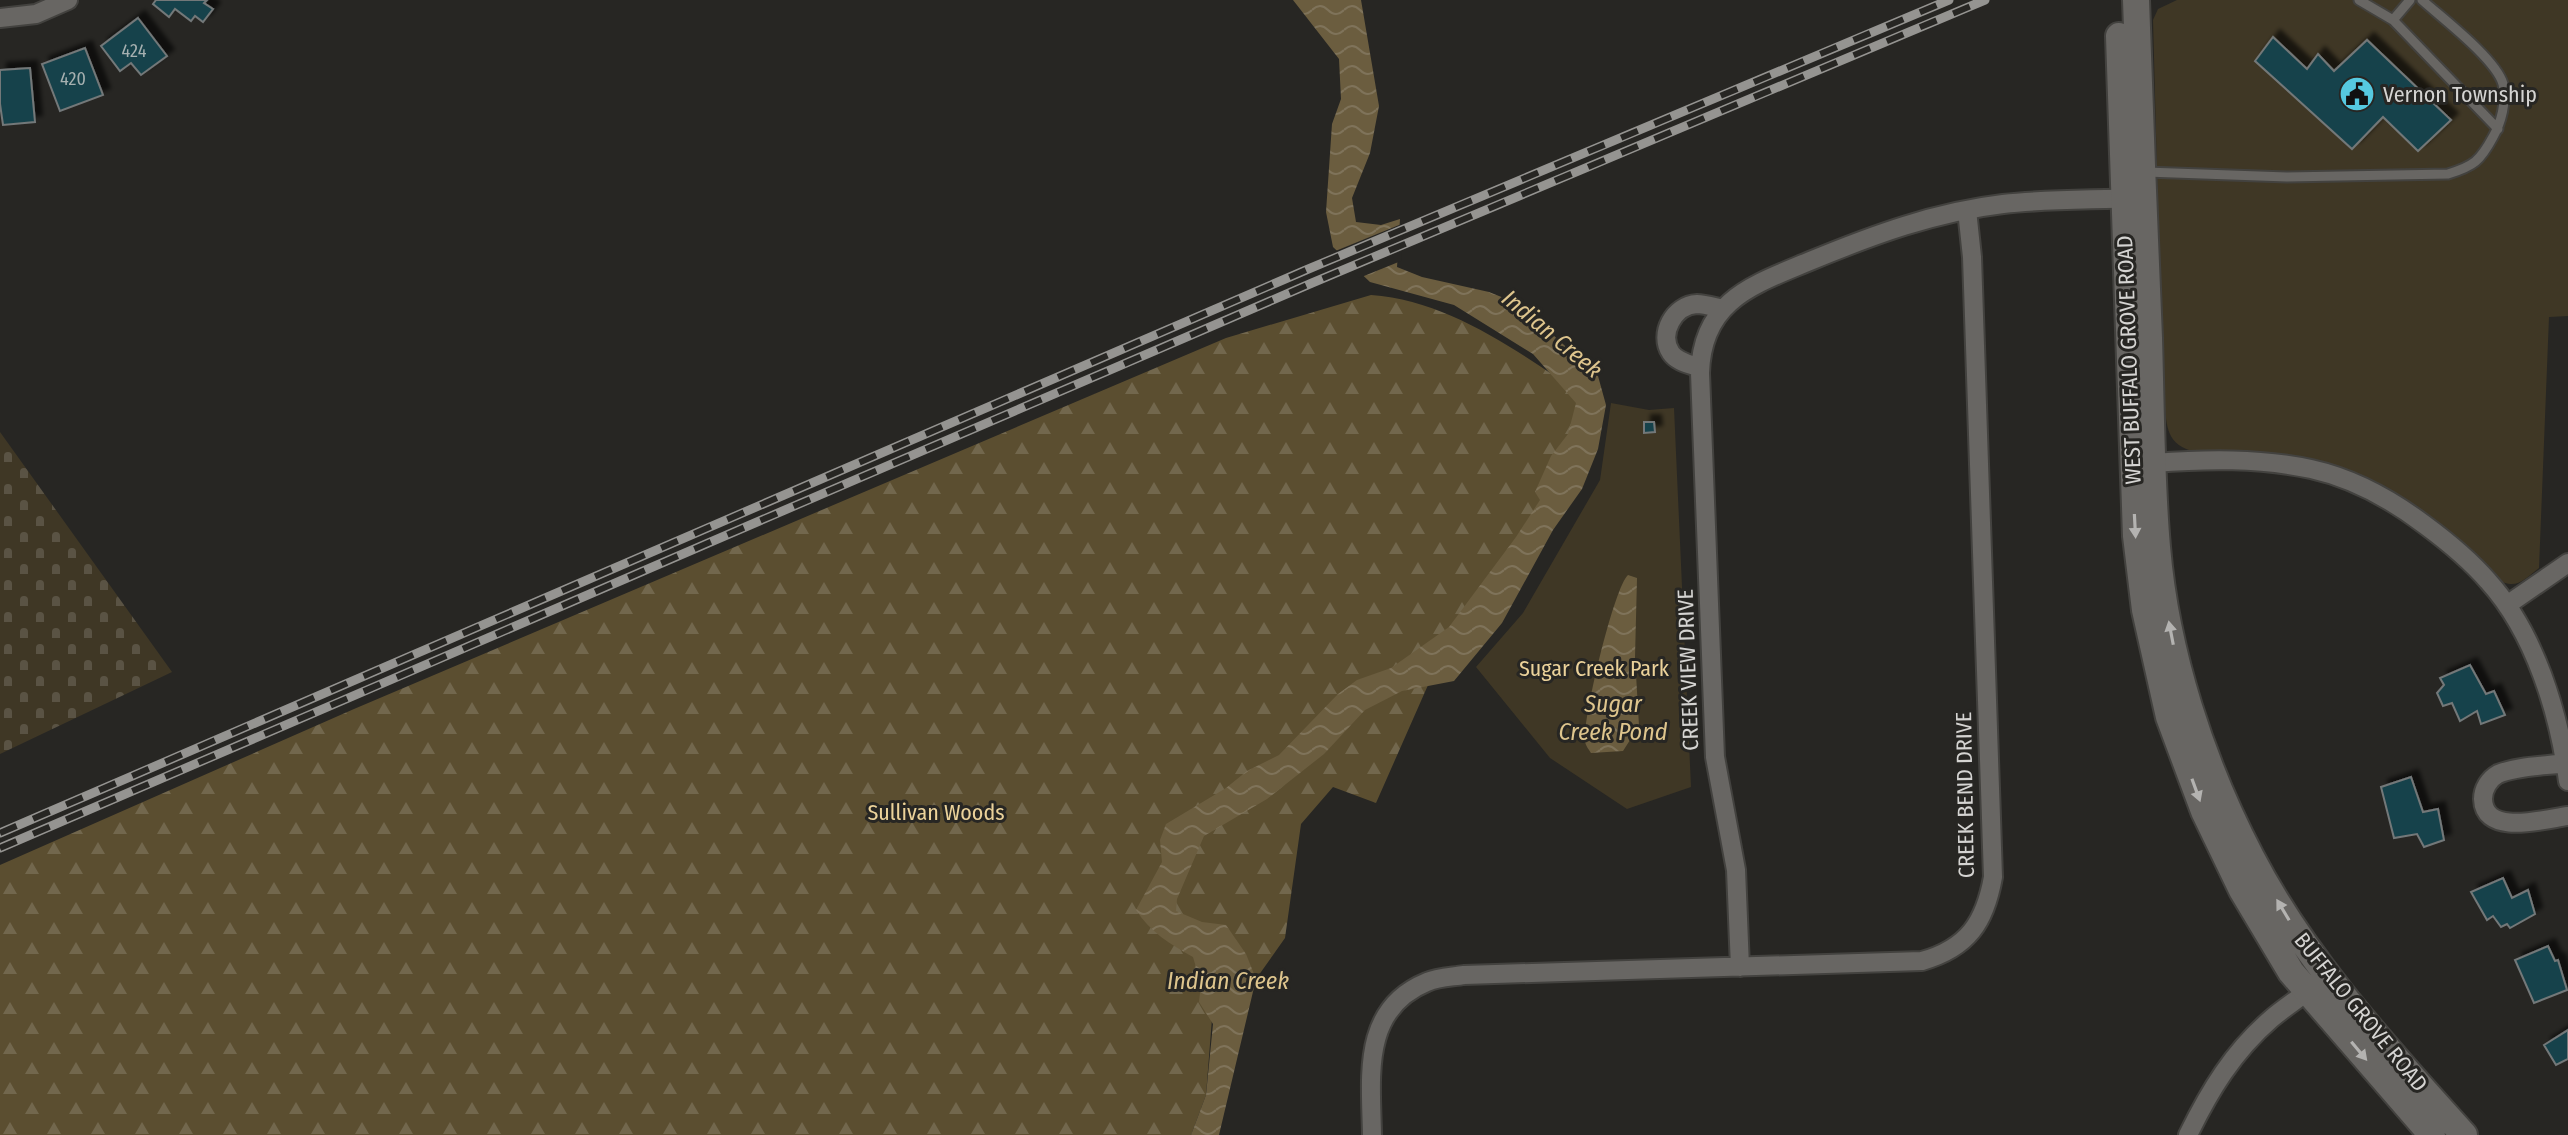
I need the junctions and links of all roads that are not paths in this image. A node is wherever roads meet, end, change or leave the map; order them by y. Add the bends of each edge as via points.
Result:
1 (68, 0) edge
2 (2118, 0) edge
3 (2136, 0) edge
4 (2359, 0) edge
5 (2410, 0) edge
6 (2422, 0) edge
7 (0, 18) edge
8 (2393, 20) junction
9 (2498, 129) junction
10 (2137, 189) junction
11 (1967, 210) junction
12 (1723, 309) junction
13 (1700, 368) junction
14 (2154, 463) junction
15 (2568, 563) edge
16 (2507, 605) junction
17 (2180, 712) junction
18 (2567, 772) edge
19 (2568, 816) edge
20 (1740, 967) junction
21 (2318, 983) junction
22 (1372, 1135) edge
23 (2188, 1135) edge
24 (2432, 1135) edge
25 (2464, 1135) edge

1 - 7 street via 36,14
2 - 10 main road, WEST BUFFALO GROVE ROAD
3 - 10 main road, WEST BUFFALO GROVE ROAD
4 - 8 lane
5 - 8 lane
6 - 9 lane via 2498,73 2504,97
8 - 9 lane
9 - 10 lane via 2482,158 2448,174 2287,177
10 - 11 street, CREEK VIEW DRIVE
10 - 14 main road, WEST BUFFALO GROVE ROAD
10 -> 17 main road, WEST BUFFALO GROVE ROAD via 2136,536 2145,610
11 - 12 street, CREEK VIEW DRIVE via 1868,237 1755,284
11 - 20 street, CREEK BEND DRIVE via 1993,877 1988,906 1971,934 1922,961
12 - 13 street, CREEK VIEW DRIVE via 1707,333
12 - 13 street via 1693,304 1678,311 1669,324 1671,353
13 - 20 street, CREEK VIEW DRIVE via 1715,757 1736,870
14 - 16 street via 2242,460 2312,469 2378,494 2460,551
17 -> 14 main road, WEST BUFFALO GROVE ROAD via 2157,548
15 - 16 street
16 - 18 street via 2548,689
17 - 21 main road, BUFFALO GROVE ROAD via 2204,811 2242,890 2283,959
18 - 19 street via 2498,774 2488,782 2483,803 2491,817 2508,824
20 - 22 street, CREEK BEND DRIVE via 1464,975 1428,981 1392,1007 1379,1024 1372,1054
21 - 23 street via 2241,1047 2205,1098
21 -> 24 main road, BUFFALO GROVE ROAD
21 - 25 main road, BUFFALO GROVE ROAD via 2386,1048

